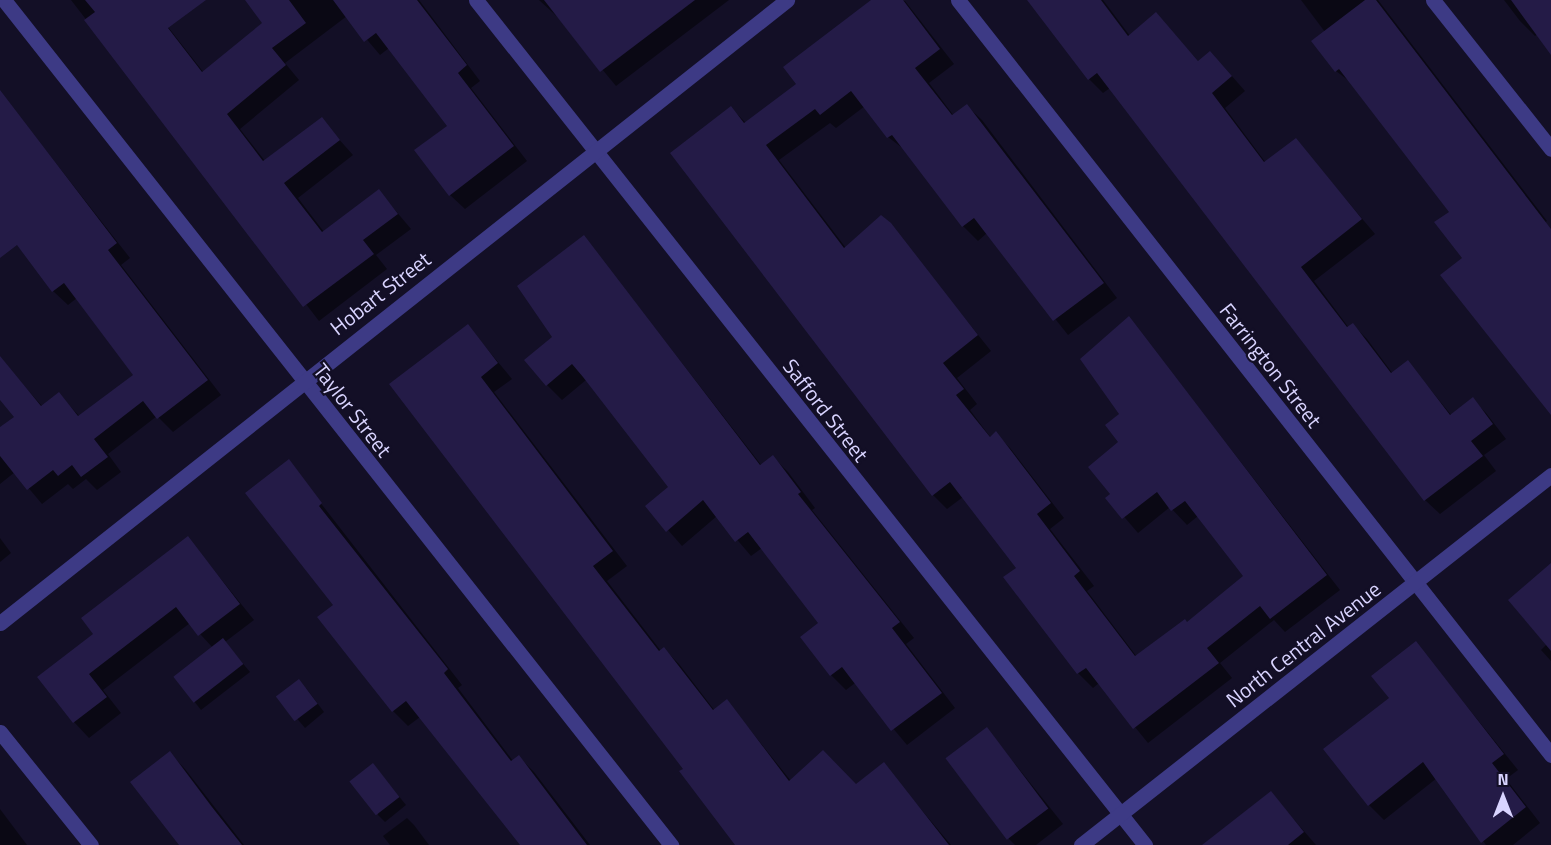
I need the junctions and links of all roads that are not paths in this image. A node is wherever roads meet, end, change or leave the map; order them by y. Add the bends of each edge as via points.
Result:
1 (4, 0) edge
2 (476, 0) edge
3 (787, 0) edge
4 (958, 0) edge
5 (1433, 0) edge
6 (1551, 149) edge
7 (595, 152) junction
8 (303, 380) junction
9 (1551, 475) edge
10 (1415, 583) junction
11 (0, 623) edge
12 (0, 732) edge
13 (1551, 755) edge
14 (1120, 813) junction
15 (91, 845) edge
16 (671, 845) edge
17 (1081, 845) edge
18 (1144, 845) edge

1 - 8 street, Taylor Street
2 - 7 street, Safford Street
3 - 7 street, Hobart Street
4 - 10 street, Farrington Street
5 - 6 street
7 - 8 street, Hobart Street
7 - 14 street, Safford Street
8 - 11 street, Hobart Street
8 - 16 street, Taylor Street
9 - 10 street, North Central Avenue
10 - 13 street, Farrington Street
10 - 14 street, North Central Avenue
12 - 15 street
14 - 17 street, North Central Avenue
14 - 18 street, Safford Street

